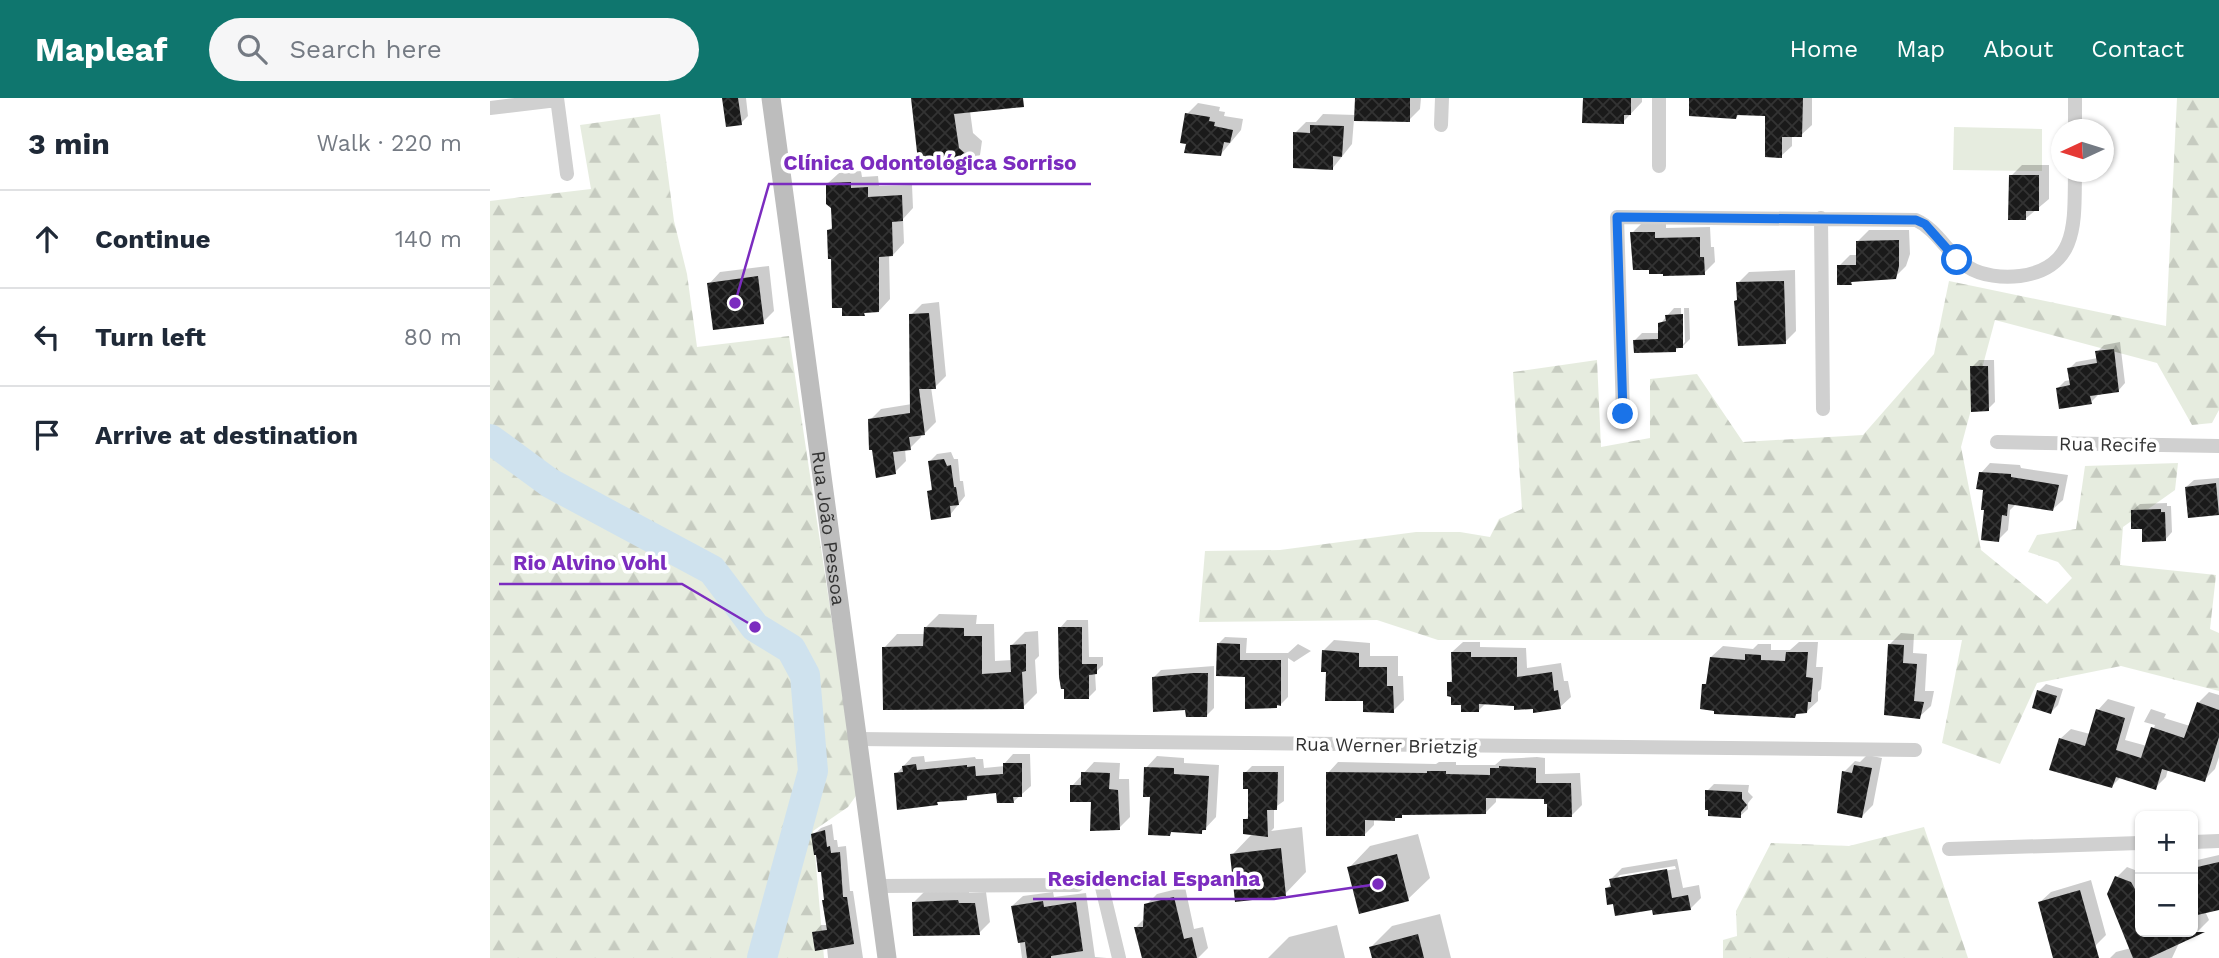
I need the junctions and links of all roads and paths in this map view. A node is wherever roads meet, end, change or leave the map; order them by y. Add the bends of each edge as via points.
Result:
1 (771, 98) edge
2 (1442, 98) edge
3 (1659, 98) edge
4 (2076, 98) edge
5 (557, 99) edge
6 (490, 108) edge
7 (2075, 119) edge
8 (1441, 125) dead end
9 (1659, 166) dead end
10 (567, 174) dead end
11 (2075, 182) edge
12 (1821, 218) junction
13 (1823, 409) dead end
14 (1623, 414) dead end
15 (1997, 442) dead end
16 (2219, 446) edge
17 (858, 739) junction
18 (1915, 750) dead end
19 (2219, 841) edge
20 (2198, 842) edge
21 (2135, 843) edge
22 (1949, 849) dead end
23 (1101, 883) dead end
24 (1077, 885) dead end
25 (877, 886) junction
26 (887, 958) edge
27 (1119, 958) edge

1 - 17 street, Rua João Pessoa
2 - 8 street
3 - 9 street
4 - 7 street
5 - 6 street
5 - 10 street
11 - 12 street via 2074,227 2068,245 2056,263 2037,274 2012,277 1971,269 1916,220
12 - 13 street
12 - 14 street via 1617,217
15 - 16 street, Rua Recife
17 - 18 street, Rua Werner Brietzig
17 - 25 street, Rua João Pessoa
19 - 20 street
21 - 22 street
23 - 27 street
24 - 25 street
25 - 26 street, Rua João Pessoa

